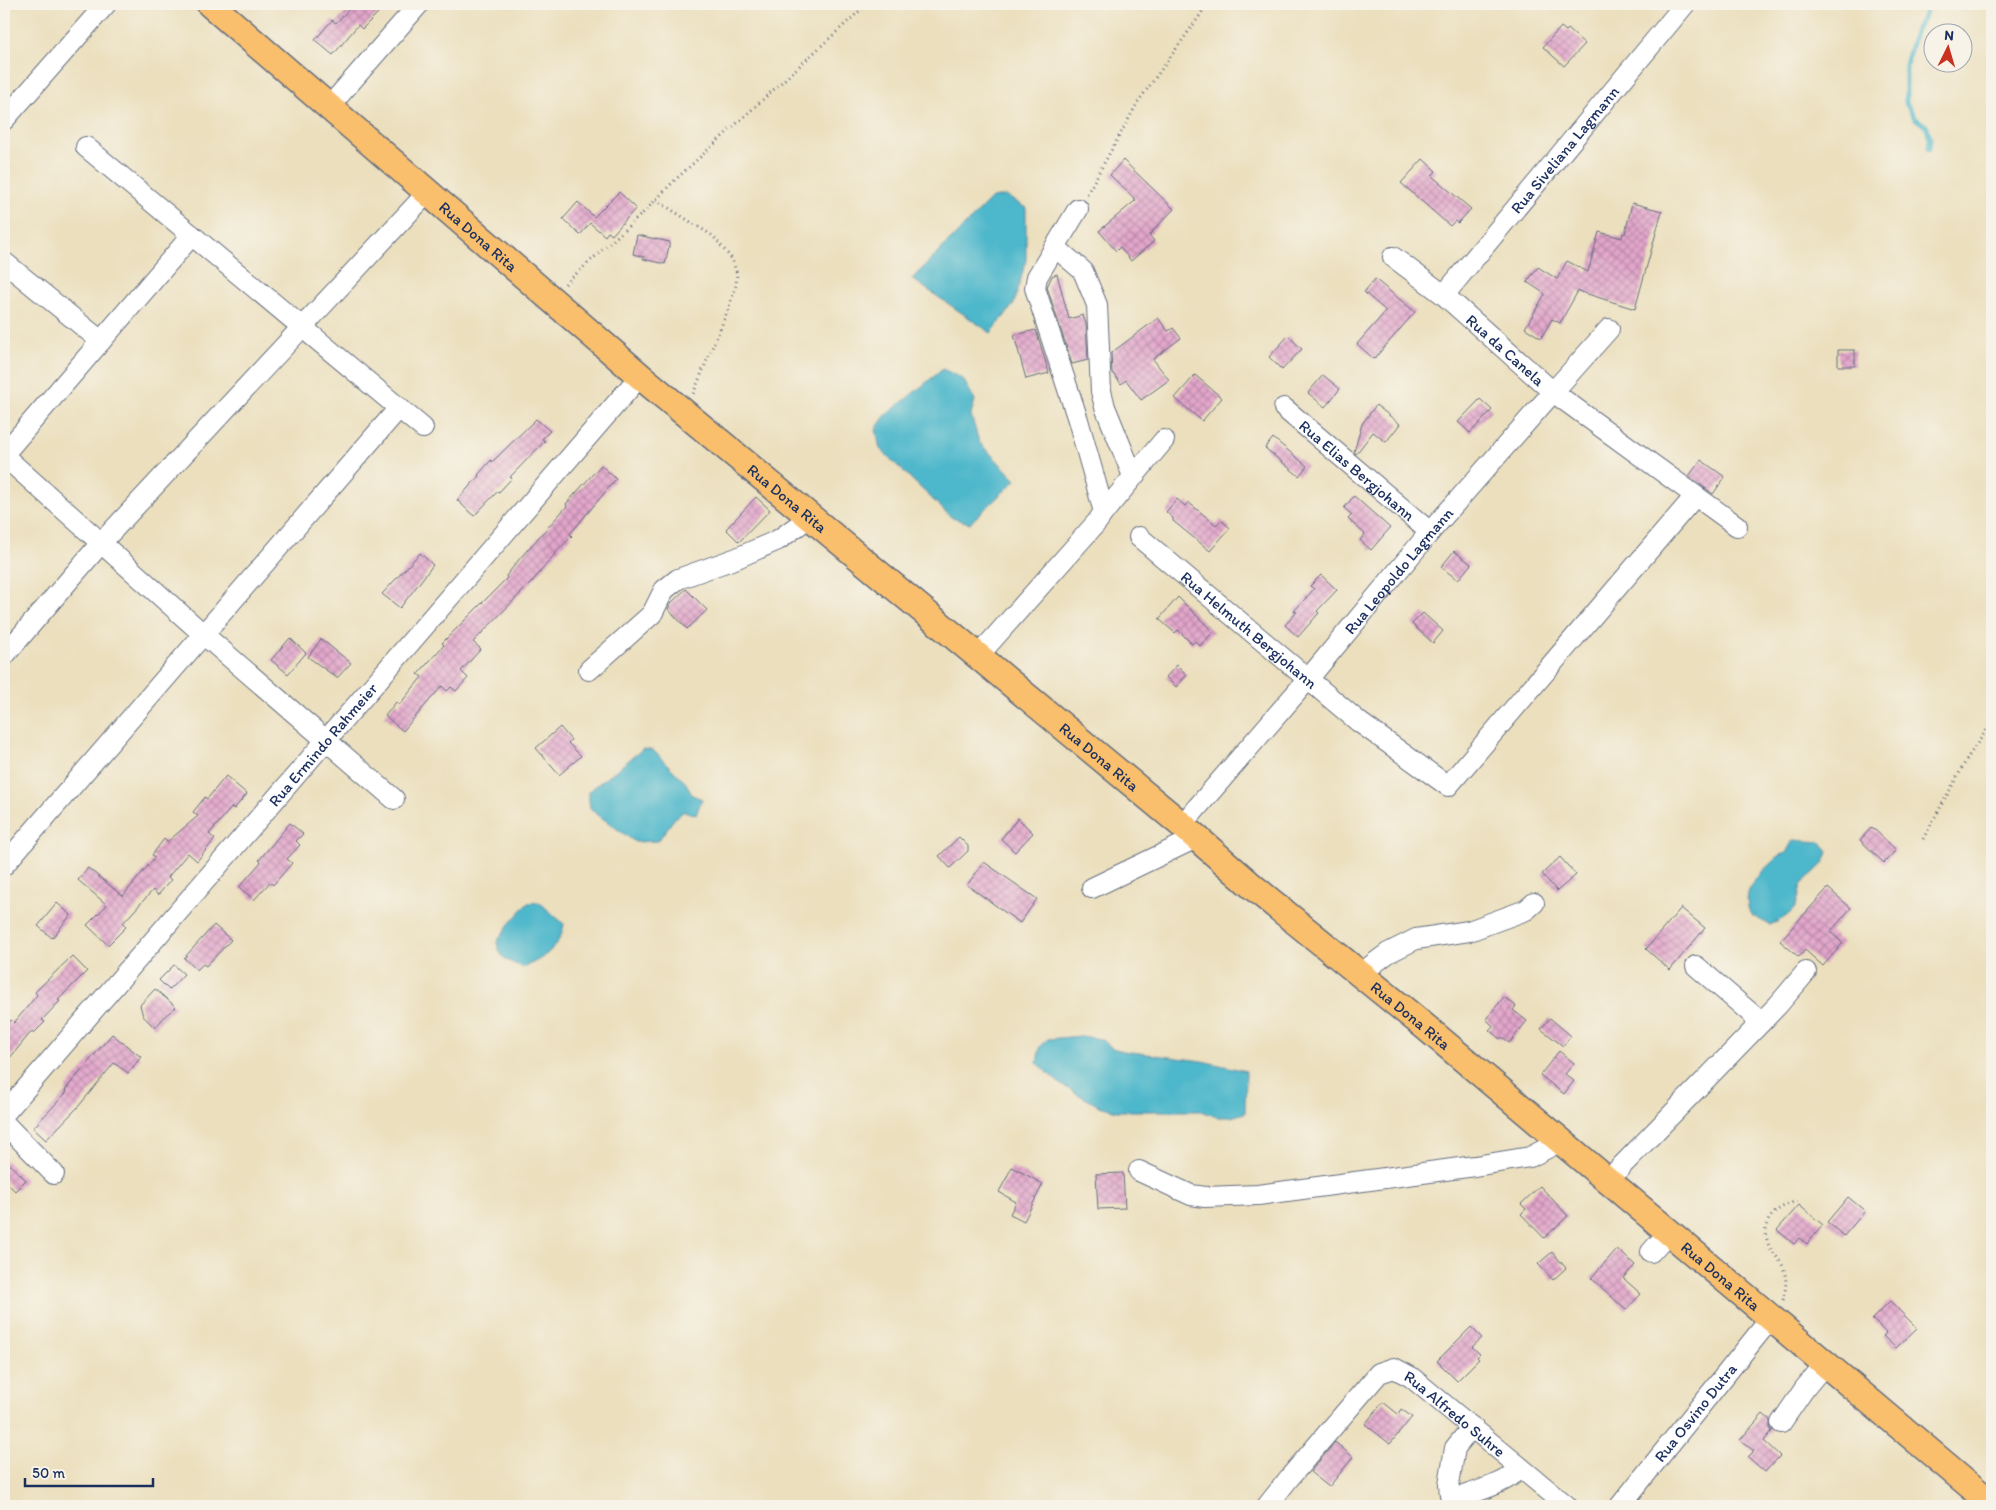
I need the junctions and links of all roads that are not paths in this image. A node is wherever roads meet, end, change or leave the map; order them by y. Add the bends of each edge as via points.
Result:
1 (106, 4) edge
2 (210, 4) edge
3 (419, 4) edge
4 (1685, 4) edge
5 (328, 108) junction
6 (4, 120) edge
7 (86, 147) dead end
8 (428, 192) junction
9 (1078, 210) road end
10 (192, 236) junction
11 (1056, 247) junction
12 (1393, 257) dead end
13 (4, 262) edge
14 (1444, 295) junction
15 (302, 327) junction
16 (1609, 329) dead end
17 (101, 341) junction
18 (640, 376) junction
19 (1553, 392) junction
20 (399, 408) junction
21 (1284, 408) dead end
22 (423, 428) dead end
23 (1164, 440) dead end
24 (4, 455) edge
25 (1134, 476) junction
26 (1695, 496) junction
27 (1104, 512) junction
28 (810, 517) junction
29 (1737, 526) dead end
30 (1430, 532) junction
31 (1139, 537) dead end
32 (101, 543) junction
33 (203, 634) junction
34 (4, 656) edge
35 (978, 656) junction
36 (589, 670) dead end
37 (1308, 678) junction
38 (327, 740) junction
39 (394, 799) dead end
40 (1189, 832) junction
41 (4, 865) edge
42 (1092, 888) dead end
43 (1534, 903) dead end
44 (1696, 966) dead end
45 (1806, 972) dead end
46 (1360, 974) junction
47 (1756, 1026) junction
48 (4, 1114) edge
49 (4, 1123) edge
50 (1561, 1141) junction
51 (1139, 1171) dead end
52 (54, 1174) dead end
53 (1608, 1180) junction
54 (1669, 1232) junction
55 (1651, 1252) dead end
56 (1774, 1320) junction
57 (1825, 1364) junction
58 (1781, 1423) dead end
59 (1472, 1427) junction
60 (1521, 1468) junction
61 (1984, 1502) edge
62 (1267, 1506) edge
63 (1567, 1506) edge
64 (1620, 1506) edge

1 - 6 street
2 - 5 main road, Rua Dona Rita
3 - 5 street
4 - 14 street, Rua Siveliana Lagmann
5 - 8 main road, Rua Dona Rita
7 - 10 street
8 - 15 street
8 - 18 main road, Rua Dona Rita
9 - 11 street
10 - 15 street
10 - 17 street
11 - 25 street via 1082,271 1097,305 1101,391
11 - 27 street via 1037,277 1035,288
12 - 14 street, Rua da Canela
13 - 17 street
14 - 19 street, Rua da Canela
15 - 20 street
15 - 32 street
16 - 19 street, Rua da Canela
17 - 24 street
18 - 28 main road, Rua Dona Rita
18 - 38 street, Rua Ermindo Rahmeier
19 - 26 street
19 - 30 street, Rua Leopoldo Lagmann
20 - 22 street
20 - 33 street
21 - 30 street, Rua Elias Bergjohann
23 - 25 street
24 - 32 street
25 - 27 street
26 - 29 street
26 - 37 street, Rua Helmuth Bergjohann via 1448,786 1359,722
27 - 35 street
28 - 35 main road, Rua Dona Rita
28 - 36 street via 778,540 678,579 664,590 652,614
30 - 37 street, Rua Leopoldo Lagmann
31 - 37 street, Rua Helmuth Bergjohann
32 - 33 street
32 - 34 street
33 - 38 street
33 - 41 street
35 - 40 main road, Rua Dona Rita
37 - 40 street, Rua Leopoldo Lagmann
38 - 39 street
38 - 48 street, Rua Ermindo Rahmeier
40 - 42 street
40 - 46 main road, Rua Dona Rita
43 - 46 street via 1526,910 1469,931 1416,939 1388,952
44 - 47 street via 1753,1015
45 - 47 street
46 - 50 main road, Rua Dona Rita
47 - 53 street
49 - 52 street
50 - 51 street via 1530,1157 1258,1194 1191,1195
50 - 53 main road, Rua Dona Rita
53 - 54 main road, Rua Dona Rita
54 - 55 street
54 - 56 main road, Rua Dona Rita
56 - 57 main road, Rua Dona Rita
56 - 64 street, Rua Osvino Dutra
57 - 58 street
57 - 61 main road, Rua Dona Rita
59 - 60 street, Rua Alfredo Suhre
59 - 60 street via 1455,1448 1450,1495 1457,1498 1480,1490
59 - 62 street, Rua Alfredo Suhre via 1394,1368 1379,1373
60 - 63 street, Rua Alfredo Suhre

